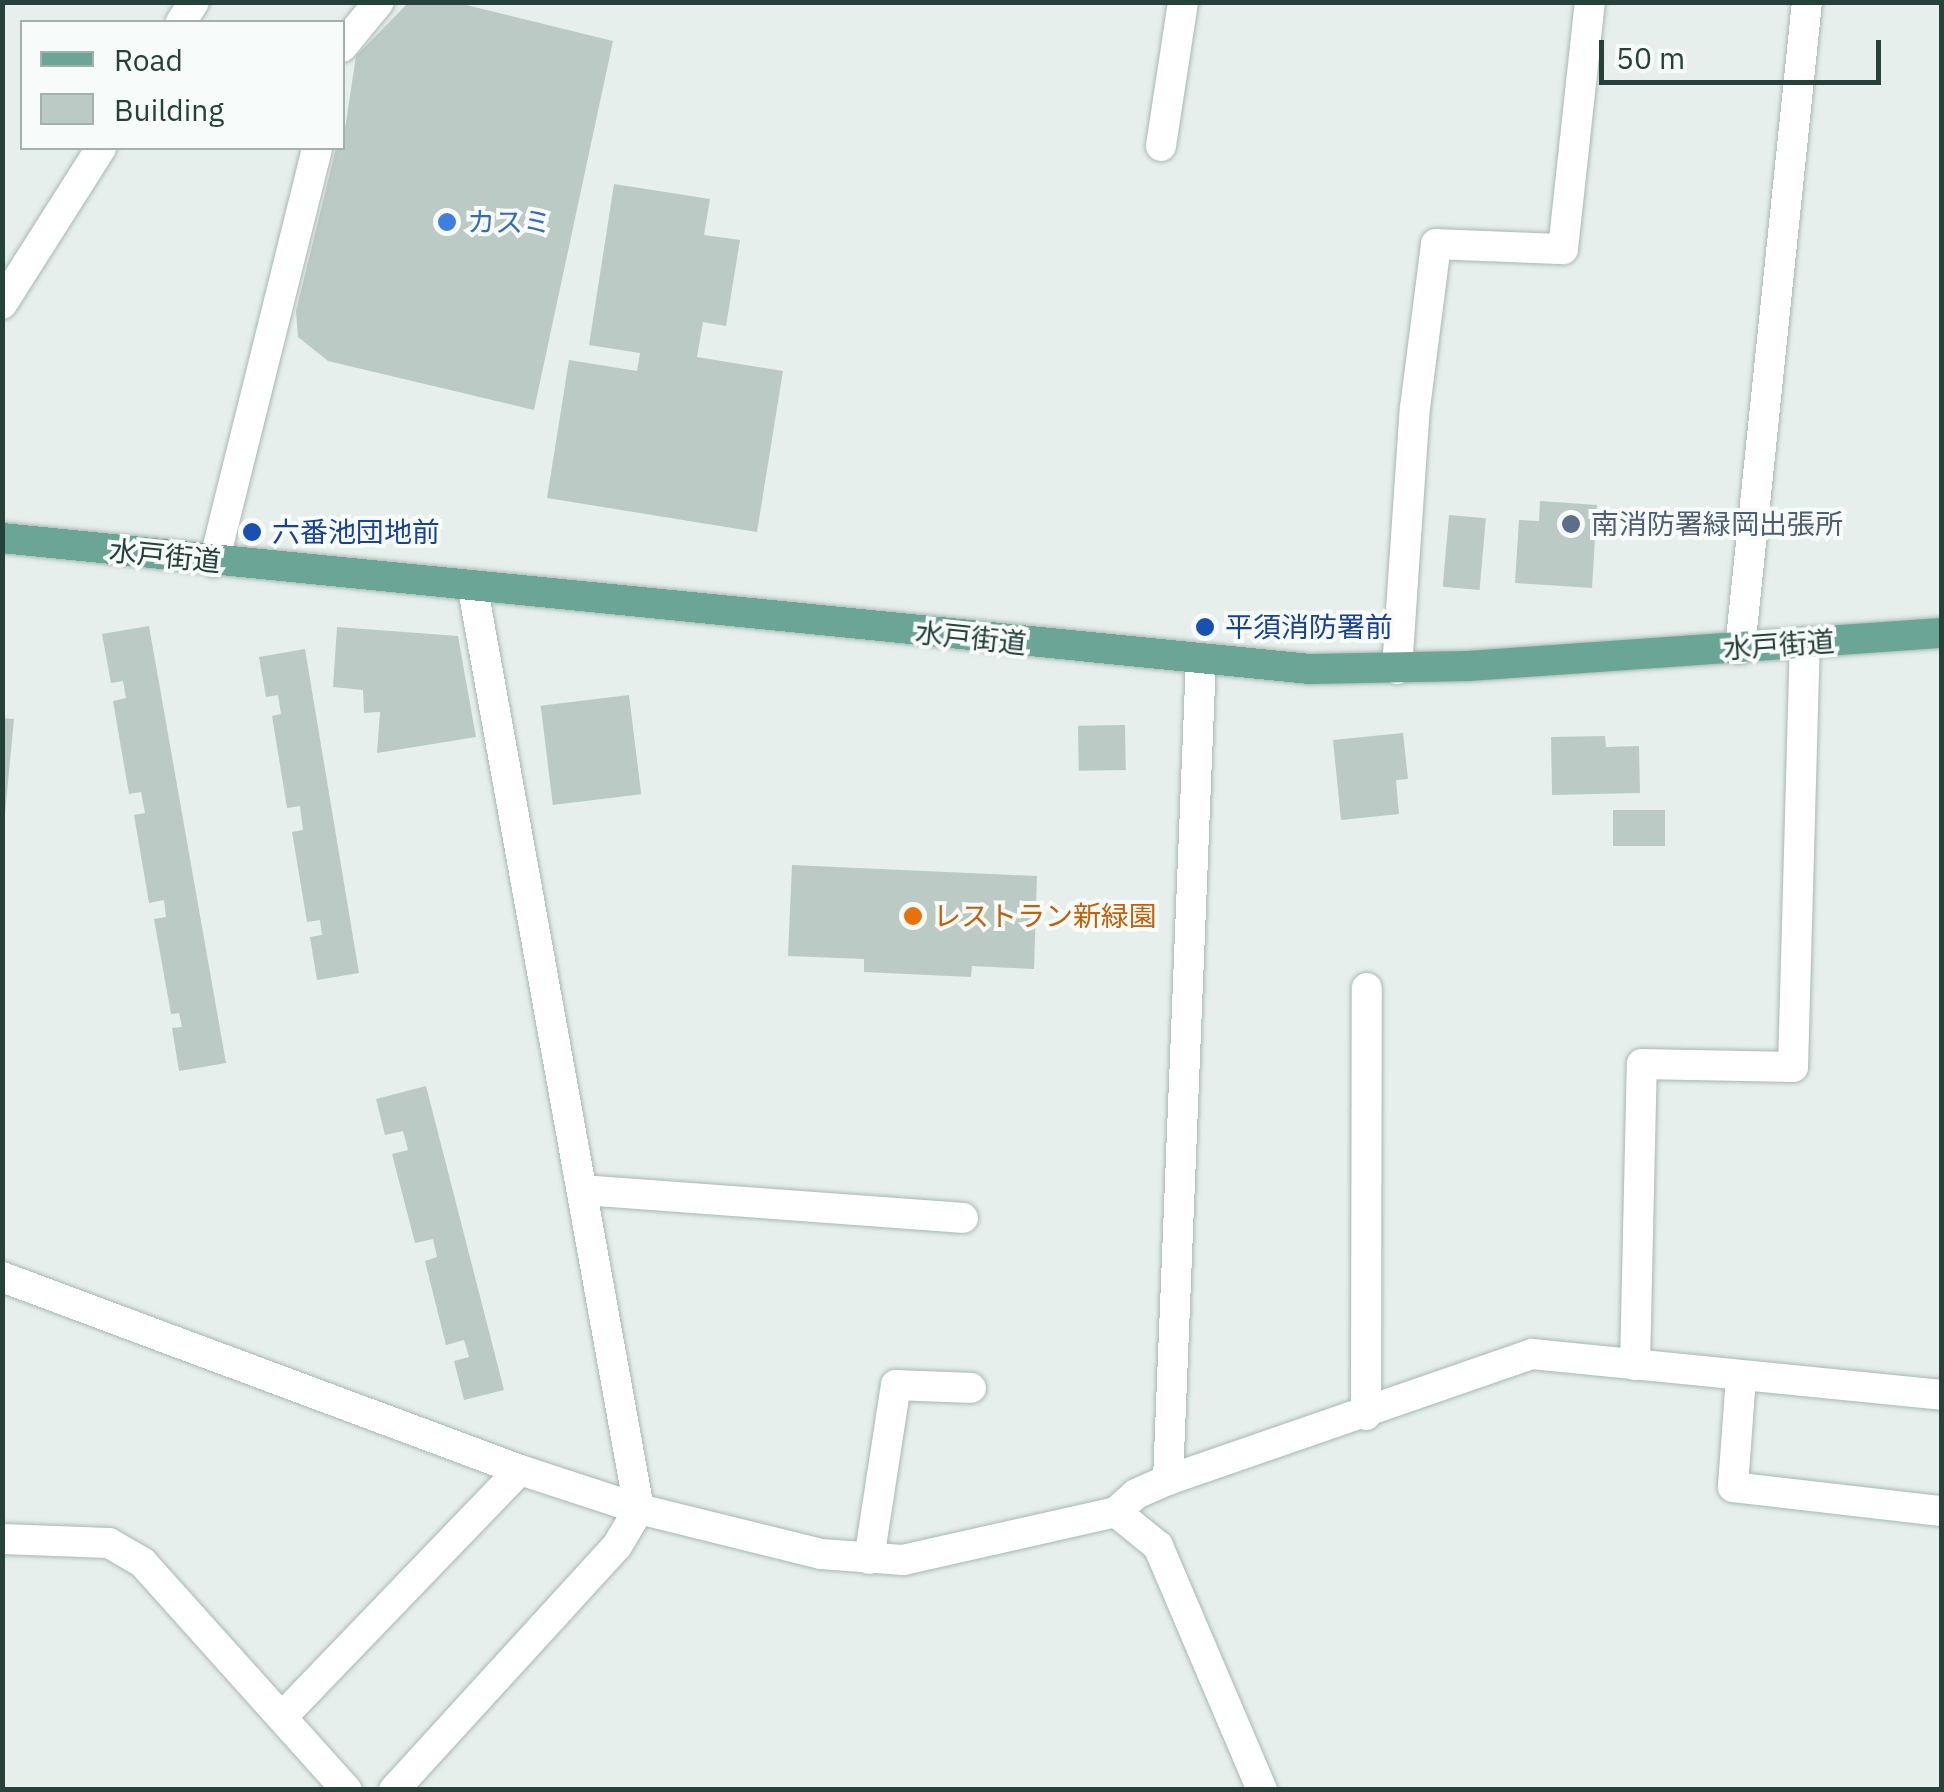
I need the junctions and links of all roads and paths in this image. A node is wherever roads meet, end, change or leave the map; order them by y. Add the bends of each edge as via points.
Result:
1 (379, 2) edge
2 (1183, 2) edge
3 (1590, 2) edge
4 (1807, 2) edge
5 (345, 42) edge
6 (1161, 146) dead end
7 (100, 150) edge
8 (316, 150) edge
9 (13, 266) edge
10 (2, 304) edge
11 (2, 538) edge
12 (214, 562) junction
13 (474, 589) junction
14 (1942, 633) edge
15 (1805, 643) junction
16 (1740, 649) junction
17 (1201, 660) junction
18 (1398, 669) junction
19 (1367, 988) dead end
20 (582, 1190) junction
21 (963, 1218) dead end
22 (2, 1278) edge
23 (1635, 1365) junction
24 (1741, 1378) junction
25 (971, 1388) dead end
26 (1942, 1395) edge
27 (1366, 1415) junction
28 (520, 1470) junction
29 (1168, 1480) junction
30 (639, 1509) junction
31 (1942, 1511) edge
32 (1116, 1512) junction
33 (2, 1540) edge
34 (869, 1559) junction
35 (284, 1715) junction
36 (347, 1790) edge
37 (394, 1790) edge
38 (1262, 1790) edge

1 - 5 street
2 - 6 street
3 - 18 street via 1563,249 1436,244 1415,408
4 - 16 street
7 - 9 street
8 - 12 street
9 - 10 street
11 - 12 main road, 水戸街道
12 - 13 main road, 水戸街道
13 - 17 main road, 水戸街道
13 - 20 street
14 - 15 main road, 水戸街道
15 - 16 main road, 水戸街道
15 - 23 street via 1793,1067 1642,1064
16 - 18 main road, 水戸街道
17 - 18 main road, 水戸街道
17 - 29 street via 1191,1034
19 - 27 street
20 - 21 street
20 - 30 street
22 - 28 street
23 - 24 street
23 - 27 street via 1532,1354
24 - 26 street
24 - 31 street via 1734,1487
25 - 34 street via 896,1385
27 - 29 street
28 - 30 street
28 - 35 street
29 - 32 street
30 - 34 street
30 - 37 street via 617,1546
32 - 34 street via 903,1560
32 - 38 street via 1158,1546
33 - 35 street via 109,1542 143,1563
35 - 36 street

